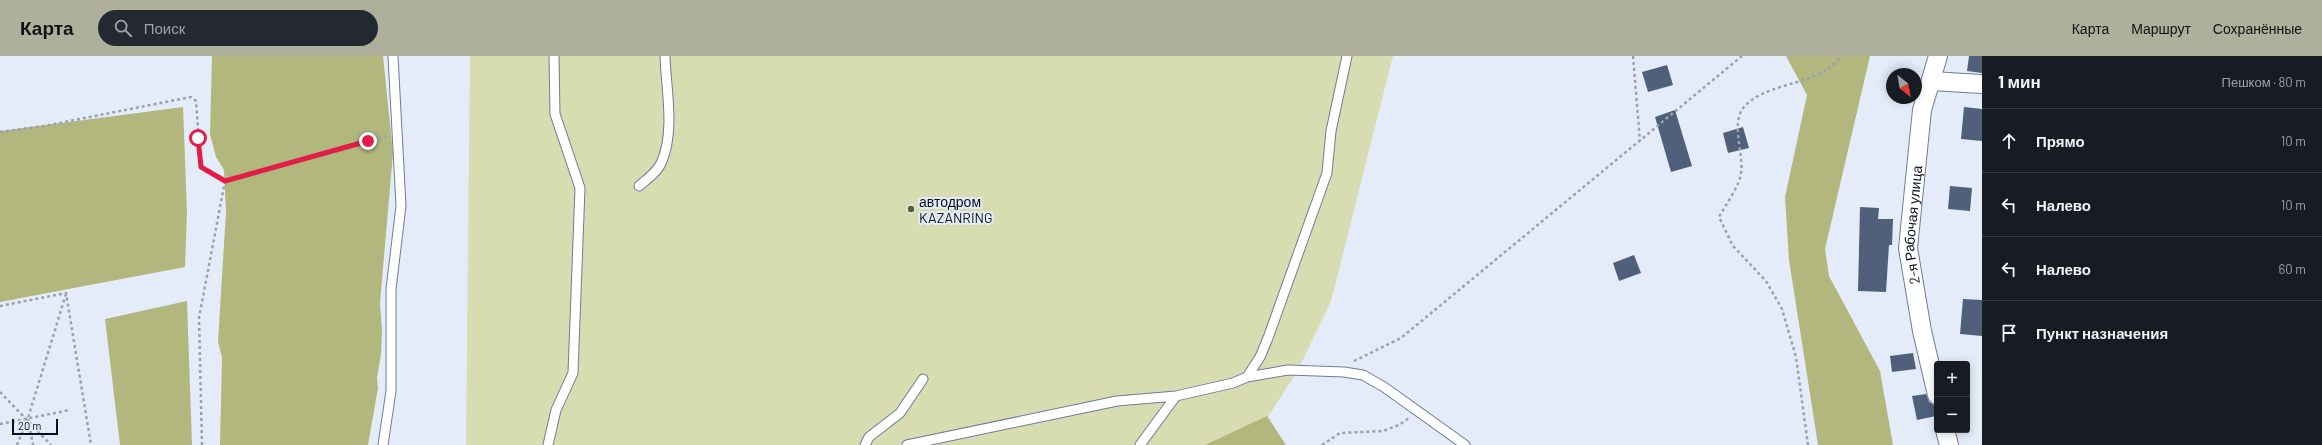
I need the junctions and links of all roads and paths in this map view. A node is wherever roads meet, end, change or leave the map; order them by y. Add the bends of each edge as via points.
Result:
1 (393, 56) edge
2 (554, 56) edge
3 (665, 56) edge
4 (1632, 56) edge
5 (1742, 56) edge
6 (1842, 56) edge
7 (1938, 56) edge
8 (1344, 58) edge
9 (1931, 81) junction
10 (1982, 84) edge
11 (0, 132) edge
12 (397, 133) junction
13 (1640, 141) junction
14 (225, 181) junction
15 (639, 186) dead end
16 (66, 293) junction
17 (0, 306) edge
18 (1344, 372) junction
19 (1247, 377) junction
20 (924, 379) dead end
21 (1934, 382) edge
22 (0, 392) edge
23 (1176, 396) junction
24 (70, 410) dead end
25 (1419, 411) junction
26 (28, 418) junction
27 (0, 424) edge
28 (1946, 433) edge
29 (17, 445) edge
30 (33, 445) edge
31 (51, 445) edge
32 (91, 445) edge
33 (202, 445) edge
34 (383, 445) edge
35 (548, 445) edge
36 (865, 445) edge
37 (907, 445) edge
38 (1140, 445) edge
39 (1322, 445) edge
40 (1465, 445) edge
41 (1808, 445) edge
42 (1949, 445) edge

1 - 12 lane
2 - 35 lane via 555,114 580,188 573,373 556,410
3 - 15 lane via 668,126 666,146 662,162
4 - 13 path
5 - 13 path
6 - 41 path via 1826,71 1756,98 1743,108 1738,143 1742,159 1741,176 1719,217 1733,246 1766,281 1782,309 1796,358
7 - 9 street, 2-я Рабочая улица
8 - 19 lane via 1331,131 1327,173 1268,338
9 - 10 street
9 - 21 street, 2-я Рабочая улица via 1922,110 1908,248
11 - 14 path via 44,126 191,97 196,101 201,167
12 - 14 path
12 - 34 lane via 402,206 391,289 391,391
13 - 18 path via 1401,338 1355,360
14 - 33 path via 199,318
16 - 17 path
16 - 26 path
16 - 32 path
18 - 19 lane via 1288,370
18 - 25 lane via 1363,375
19 - 23 lane via 1233,383
20 - 36 lane via 900,413 869,437
22 - 26 path
23 - 37 lane via 1117,401
23 - 38 lane
24 - 26 path
25 - 39 path via 1399,425 1383,431 1340,433
25 - 40 lane
26 - 27 path
26 - 29 path
26 - 30 path
26 - 31 path
28 - 42 street

